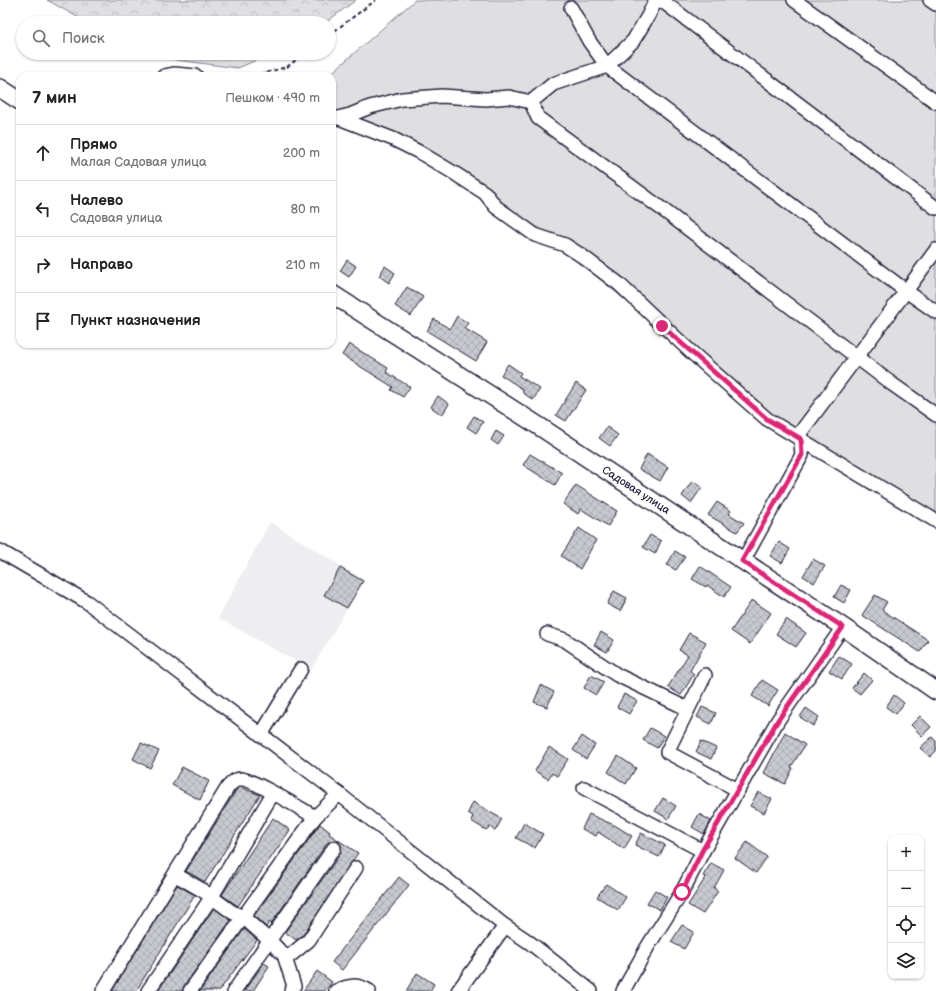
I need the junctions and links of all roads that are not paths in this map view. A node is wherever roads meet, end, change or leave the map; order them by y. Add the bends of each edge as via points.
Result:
1 (656, 0) edge
2 (662, 0) edge
3 (794, 0) edge
4 (930, 0) edge
5 (936, 4) edge
6 (571, 8) dead end
7 (607, 66) junction
8 (0, 88) edge
9 (16, 98) edge
10 (531, 102) junction
11 (936, 102) edge
12 (336, 117) edge
13 (936, 208) edge
14 (936, 250) edge
15 (906, 291) junction
16 (336, 297) edge
17 (936, 312) edge
18 (856, 357) junction
19 (936, 415) edge
20 (801, 439) junction
21 (936, 521) edge
22 (0, 550) edge
23 (742, 561) junction
24 (843, 627) junction
25 (547, 634) dead end
26 (301, 669) dead end
27 (705, 675) dead end
28 (936, 691) edge
29 (688, 709) junction
30 (261, 735) junction
31 (584, 788) dead end
32 (738, 790) junction
33 (273, 793) junction
34 (339, 794) junction
35 (315, 817) junction
36 (334, 848) dead end
37 (702, 851) junction
38 (356, 868) dead end
39 (176, 875) junction
40 (211, 898) junction
41 (242, 917) junction
42 (505, 926) junction
43 (269, 940) junction
44 (286, 959) junction
45 (103, 991) edge
46 (148, 991) edge
47 (190, 991) edge
48 (234, 991) edge
49 (291, 991) edge
50 (336, 991) edge
51 (369, 991) edge
52 (458, 991) edge
53 (591, 991) edge
54 (623, 991) edge

1 - 7 street via 633,41
2 - 13 street
3 - 11 street
4 - 5 street
6 - 7 street via 589,41
7 - 10 street via 553,84
7 - 15 street
8 - 9 main road
10 - 12 street via 510,97 486,99 442,96 402,99
10 - 18 street via 538,118
12 - 20 street via 419,152 484,193 496,207 535,235 565,245 582,256 619,284 767,419
14 - 15 street
15 - 17 street
15 - 18 street
16 - 23 main road, Садовая улица via 545,430
18 - 19 street
18 - 20 street via 800,433
20 - 21 street
20 - 23 street via 802,455
22 - 30 street via 87,602
23 - 24 main road, Садовая улица
24 - 28 main road, Садовая улица
24 - 32 street via 778,720
25 - 29 street via 565,640 617,675
26 - 30 street
27 - 29 street
29 - 32 street via 667,752
30 - 34 street
31 - 37 street
32 - 37 street
33 - 35 street
33 - 39 street via 243,778 235,780 228,787
33 - 40 street
34 - 35 street
34 - 42 street
35 - 41 street
36 - 43 street
37 - 54 street via 682,892
38 - 44 street via 309,940
39 - 40 street
39 - 45 street
40 - 41 street
40 - 46 street
41 - 43 street
41 - 47 street
42 - 52 street
42 - 53 street
43 - 44 street
43 - 48 street
44 - 49 street via 294,986
50 - 51 street via 348,986 360,986

